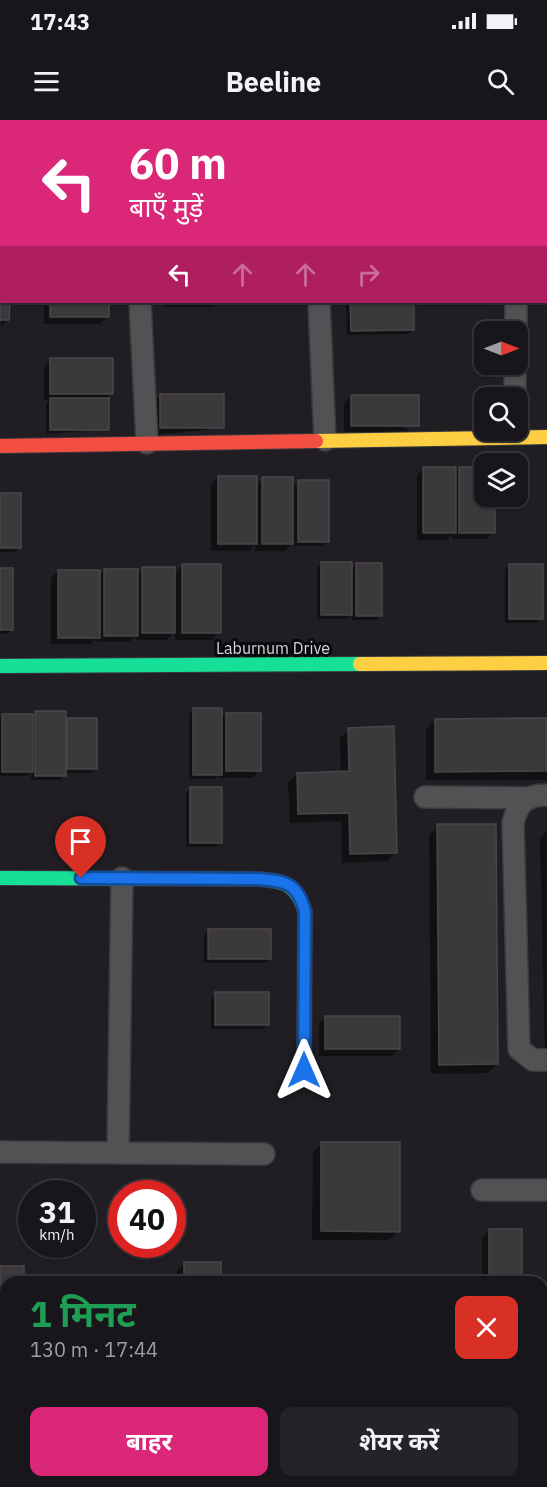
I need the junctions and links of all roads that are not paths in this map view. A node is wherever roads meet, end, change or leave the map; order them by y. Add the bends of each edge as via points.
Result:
1 (140, 303) edge
2 (319, 303) edge
3 (516, 303) edge
4 (516, 321) edge
5 (474, 435) edge
6 (528, 435) edge
7 (547, 437) edge
8 (325, 440) junction
9 (147, 443) junction
10 (0, 446) edge
11 (547, 663) edge
12 (0, 666) edge
13 (537, 796) edge
14 (425, 797) dead end
15 (0, 878) edge
16 (122, 878) junction
17 (547, 1060) edge
18 (304, 1070) dead end
19 (0, 1152) edge
20 (118, 1153) junction
21 (264, 1154) dead end
22 (482, 1190) dead end
23 (547, 1190) edge

1 - 9 street
2 - 8 street
3 - 4 street
5 - 8 street
6 - 7 street
8 - 9 street
9 - 10 street
11 - 12 street, Laburnum Drive
13 - 14 street
13 - 17 street via 516,808 513,823 518,1032 519,1049 533,1060
15 - 16 street
16 - 18 street via 258,879 292,885 301,896 305,912
16 - 20 street
19 - 20 street
20 - 21 street
22 - 23 street

